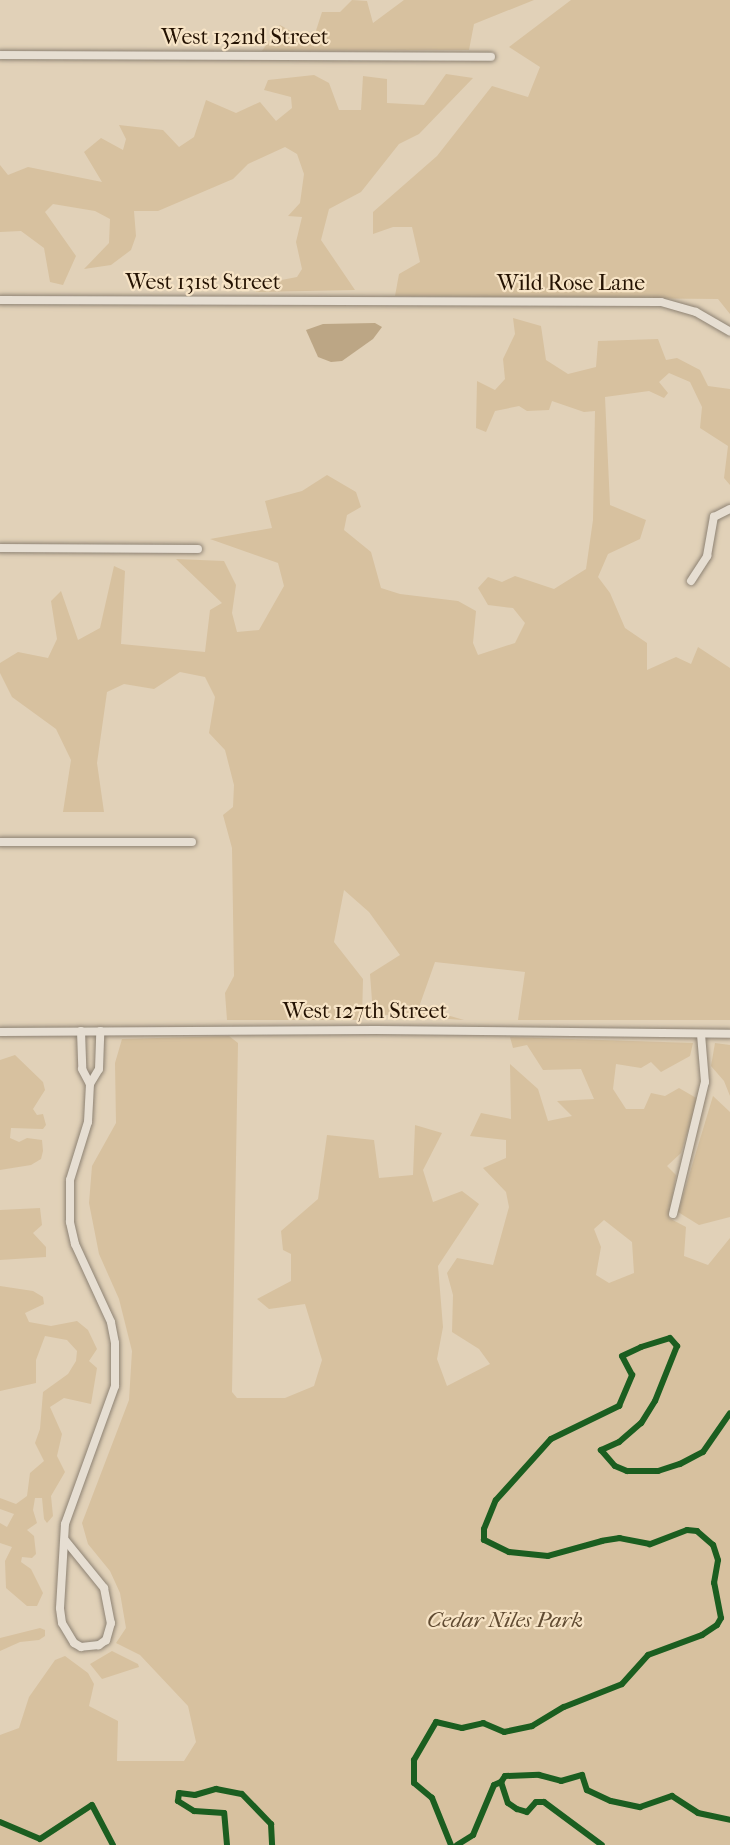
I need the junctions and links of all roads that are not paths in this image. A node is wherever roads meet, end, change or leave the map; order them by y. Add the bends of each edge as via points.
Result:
1 (0, 56) edge
2 (491, 57) dead end
3 (0, 300) edge
4 (406, 302) joint
5 (730, 332) edge
6 (730, 509) edge
7 (0, 548) edge
8 (198, 549) dead end
9 (691, 581) dead end
10 (0, 842) edge
11 (192, 842) dead end
12 (81, 1031) junction
13 (100, 1031) junction
14 (0, 1032) edge
15 (701, 1034) junction
16 (730, 1034) edge
17 (90, 1084) junction
18 (673, 1215) dead end
19 (65, 1540) junction

1 - 2 street, West 132nd Street
3 - 4 street, West 131st Street
4 - 5 street, Wild Rose Lane via 661,302 696,312
6 - 9 street via 714,517 708,556
7 - 8 street
10 - 11 street
12 - 13 street, West 127th Street
12 - 14 street, West 127th Street
12 - 17 street via 82,1069
13 - 15 street, West 127th Street
13 - 17 street via 99,1069
15 - 16 street, West 127th Street
15 - 18 street via 705,1082
17 - 19 street via 88,1122 70,1180 70,1222 75,1244 111,1322 115,1376 109,1405 72,1499
19 - 19 street via 60,1572 63,1623 74,1643 81,1647 99,1645 106,1640 111,1623 104,1588

